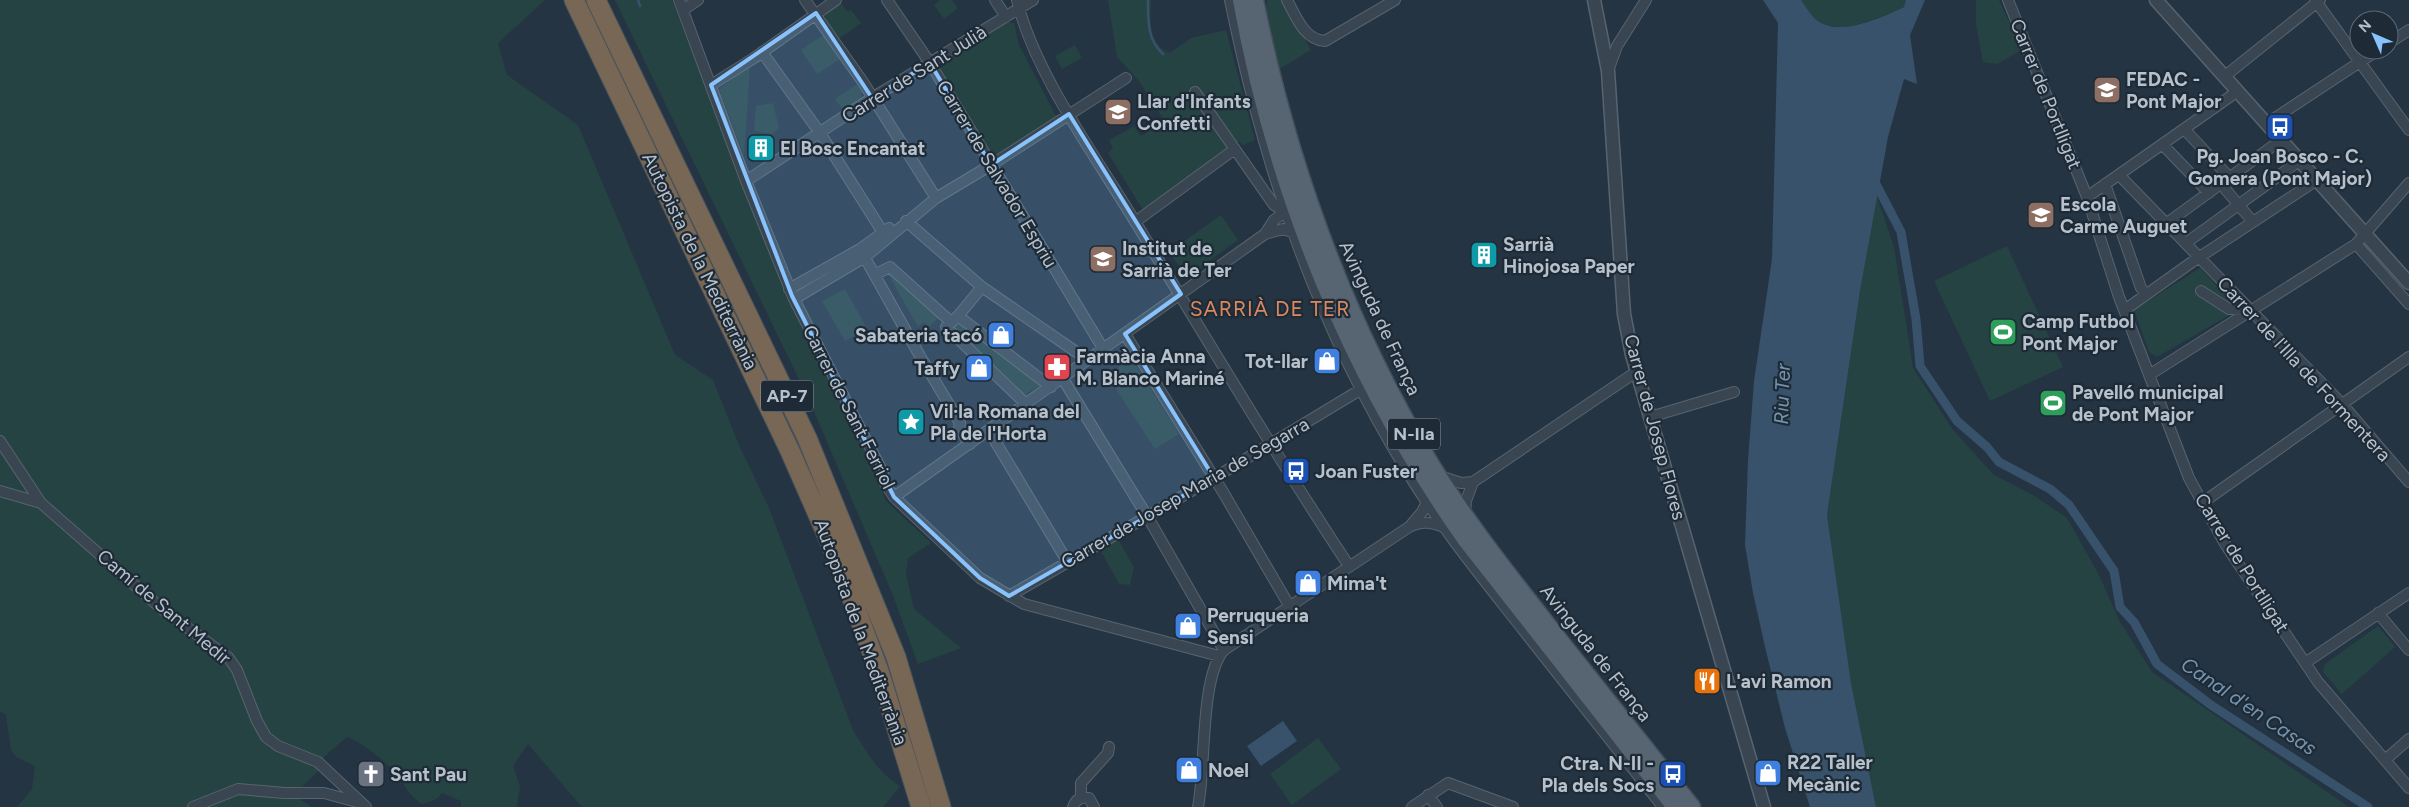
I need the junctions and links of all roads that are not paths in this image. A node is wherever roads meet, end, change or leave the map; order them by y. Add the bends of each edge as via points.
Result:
1 (596, 0) edge
2 (698, 0) edge
3 (806, 0) edge
4 (836, 0) edge
5 (887, 0) edge
6 (995, 0) edge
7 (1033, 0) edge
8 (1230, 0) edge
9 (1241, 0) edge
10 (1255, 0) edge
11 (1263, 0) edge
12 (1287, 0) edge
13 (1395, 0) edge
14 (1594, 0) edge
15 (1646, 0) edge
16 (2008, 0) edge
17 (2156, 0) edge
18 (2317, 1) edge
19 (575, 2) edge
20 (1018, 4) edge
21 (681, 5) edge
22 (816, 13) junction
23 (1006, 17) junction
24 (1258, 17) junction
25 (1601, 36) junction
26 (1621, 40) junction
27 (762, 52) junction
28 (2363, 60) edge
29 (2360, 62) junction
30 (930, 63) junction
31 (1608, 71) junction
32 (2225, 76) junction
33 (1126, 78) dead end
34 (711, 85) junction
35 (2238, 91) junction
36 (1195, 92) dead end
37 (872, 98) junction
38 (1069, 114) junction
39 (2266, 124) junction
40 (2185, 130) junction
41 (2409, 130) edge
42 (820, 133) junction
43 (2281, 140) junction
44 (2163, 145) junction
45 (1234, 149) junction
46 (2299, 161) junction
47 (991, 166) junction
48 (2119, 175) junction
49 (2230, 178) junction
50 (2317, 180) junction
51 (746, 181) junction
52 (2409, 183) edge
53 (2105, 184) junction
54 (2221, 184) junction
55 (2209, 192) junction
56 (2087, 197) junction
57 (936, 198) junction
58 (2237, 205) junction
59 (1284, 211) junction
60 (906, 221) junction
61 (1136, 222) junction
62 (2252, 222) junction
63 (2167, 223) junction
64 (882, 231) junction
65 (1292, 232) junction
66 (2364, 233) junction
67 (1265, 234) junction
68 (2186, 243) junction
69 (2356, 244) junction
70 (863, 253) junction
71 (2199, 258) junction
72 (876, 274) junction
73 (2409, 283) edge
74 (982, 287) junction
75 (789, 289) junction
76 (2201, 291) dead end
77 (1181, 294) junction
78 (2146, 294) junction
79 (794, 299) junction
80 (2409, 304) edge
81 (2126, 309) junction
82 (2250, 310) junction
83 (955, 319) junction
84 (1125, 334) junction
85 (1104, 350) junction
86 (2409, 357) edge
87 (1088, 360) junction
88 (1636, 372) junction
89 (2150, 375) junction
90 (1062, 379) junction
91 (1051, 387) junction
92 (1360, 390) junction
93 (1734, 392) dead end
94 (1026, 404) junction
95 (2342, 404) junction
96 (1650, 417) junction
97 (989, 431) junction
98 (0, 440) edge
99 (970, 444) junction
100 (1271, 444) junction
101 (1439, 475) junction
102 (1214, 478) junction
103 (1473, 482) junction
104 (2409, 482) edge
105 (0, 491) edge
106 (894, 497) junction
107 (1427, 502) junction
108 (41, 503) junction
109 (2202, 503) junction
110 (1146, 516) junction
111 (1465, 516) junction
112 (1409, 526) junction
113 (1444, 527) junction
114 (1068, 560) junction
115 (1349, 566) junction
116 (2409, 593) edge
117 (1009, 596) junction
118 (1290, 607) junction
119 (2378, 614) junction
120 (2409, 650) edge
121 (1221, 653) junction
122 (2305, 663) junction
123 (2409, 740) edge
124 (1109, 747) dead end
125 (2385, 760) junction
126 (2409, 788) edge
127 (1428, 795) junction
128 (1081, 797) junction
129 (364, 805) edge
130 (193, 807) edge
131 (920, 807) edge
132 (941, 807) edge
133 (1073, 807) edge
134 (1094, 807) edge
135 (1198, 807) edge
136 (1412, 807) edge
137 (1437, 807) edge
138 (1513, 807) edge
139 (1663, 807) edge
140 (1675, 807) edge
141 (1692, 807) edge
142 (1764, 807) edge

1 - 132 highway, Autopista de la Mediterrània / AP-7 via 807,438 896,658
2 - 21 street
3 - 22 street
4 - 22 street
5 - 30 street, Carrer de Salvador Espriu
6 - 23 street
7 - 20 street, Carrer de Sant Julià
8 - 59 street via 1260,132
9 - 140 main road, Avinguda de França / N-IIa via 1255,74 1296,213 1317,268 1379,402 1440,504
10 - 24 main road, Avinguda de França / N-IIa
11 - 24 street
12 - 13 street via 1313,38 1325,41
14 - 25 street
15 - 26 street, Carrer de Josep Flores
16 - 56 street, Carrer de Portlligat
17 - 32 street
18 - 29 street
18 - 32 street
19 - 131 highway, Autopista de la Mediterrània / AP-7 via 790,451 837,558 879,671
20 - 23 street, Carrer de Sant Julià
20 - 38 street via 1041,61
21 - 34 street, Carrer de Sant Ferriol
22 - 27 street
22 - 37 street
23 - 30 street, Carrer de Sant Julià
24 - 101 main road, Avinguda de França / N-IIa via 1276,100 1334,270 1382,376
25 - 26 street
25 - 31 street
26 - 31 street, Carrer de Josep Flores
27 - 34 street
27 - 42 street
28 - 29 street
29 - 39 street
29 - 41 street
30 - 37 street, Carrer de Sant Julià
30 - 47 street, Carrer de Salvador Espriu
31 - 88 street, Carrer de Josep Flores via 1624,314
32 - 35 street
33 - 38 street
34 - 51 street, Carrer de Sant Ferriol
35 - 39 street
35 - 40 street
36 - 45 street
37 - 42 street, Carrer de Sant Julià
37 - 57 street
38 - 47 street
38 - 61 street
39 - 43 street
40 - 44 street
40 - 49 street
42 - 51 street, Carrer de Sant Julià
42 - 64 street
43 - 46 street
43 - 49 street
44 - 48 street
44 - 55 street
45 - 59 street via 1274,205
45 - 61 street
46 - 50 street
46 - 58 street
47 - 57 street
47 - 85 street, Carrer de Salvador Espriu
48 - 53 street
48 - 63 street, Carrer de l'Illa de Formentera
49 - 54 street
50 - 62 street
50 - 66 street
51 - 75 street, Carrer de Sant Ferriol
52 - 66 street
53 - 56 street
53 - 78 street
54 - 55 street
54 - 58 street
55 - 63 street
56 - 81 street, Carrer de Portlligat
57 - 60 street
58 - 62 street
58 - 68 street
59 - 65 street
59 - 67 street
60 - 64 street
60 - 70 street
60 - 74 street
61 - 77 street
62 - 71 street
63 - 68 street, Carrer de l'Illa de Formentera
64 - 70 street
65 - 67 street via 1283,229
65 - 92 street
66 - 69 street
66 - 73 street
67 - 77 street
68 - 71 street, Carrer de l'Illa de Formentera
69 - 80 street
69 - 82 street
70 - 72 street
70 - 75 street
70 - 79 street
71 - 78 street
71 - 82 street, Carrer de l'Illa de Formentera
72 - 83 street via 890,267
72 - 99 street
74 - 83 street
74 - 87 street
75 - 79 street, Carrer de Sant Ferriol
76 - 82 street via 2229,309
77 - 84 street
77 - 100 street
78 - 81 street
79 - 106 street, Carrer de Sant Ferriol
81 - 89 street, Carrer de Portlligat
82 - 89 street
82 - 95 street, Carrer de l'Illa de Formentera
83 - 91 street
83 - 94 street via 946,327
84 - 85 street
84 - 102 street
85 - 87 street
86 - 95 street
87 - 90 street
88 - 96 street, Carrer de Josep Flores
88 - 103 street
89 - 109 street, Carrer de Portlligat via 2189,478
90 - 91 street
90 - 110 street
91 - 94 street
92 - 100 street, Carrer de Josep Maria de Segarra
92 - 107 street
93 - 96 street
94 - 97 street
95 - 104 street, Carrer de l'Illa de Formentera
95 - 109 street
96 - 142 street, Carrer de Josep Flores
97 - 99 street
97 - 114 street
98 - 108 street
99 - 106 street
100 - 102 street, Carrer de Josep Maria de Segarra
100 - 115 street
101 - 103 street via 1451,481
101 - 111 main road, Avinguda de França / N-IIa
102 - 110 street, Carrer de Josep Maria de Segarra
102 - 118 street
103 - 111 street
105 - 108 street, Camí de Sant Medir
106 - 117 street, Carrer de Sant Ferriol via 980,578
107 - 112 street
107 - 113 street
108 - 129 street, Camí de Sant Medir via 163,610 228,657 237,670 266,737 278,746 318,762
109 - 122 street, Carrer de Portlligat via 2225,544
110 - 114 street, Carrer de Josep Maria de Segarra
110 - 121 street
111 - 141 main road, Avinguda de França / N-IIa
112 - 113 street via 1424,522
112 - 115 street
113 - 139 street
114 - 117 street, Carrer de Josep Maria de Segarra
115 - 118 street
116 - 119 street
117 - 121 street, Carrer de Sant Ferriol via 1024,604
118 - 121 street
119 - 120 street
119 - 122 street
121 - 135 street via 1210,678 1204,776
122 - 125 street, Carrer de Portlligat
123 - 125 street
124 - 128 street via 1108,753 1081,783
125 - 126 street, Carrer de Portlligat
127 - 136 street
127 - 137 street
127 - 138 street via 1448,784
128 - 133 street
128 - 134 street via 1088,798
129 - 130 street via 324,793 238,788

